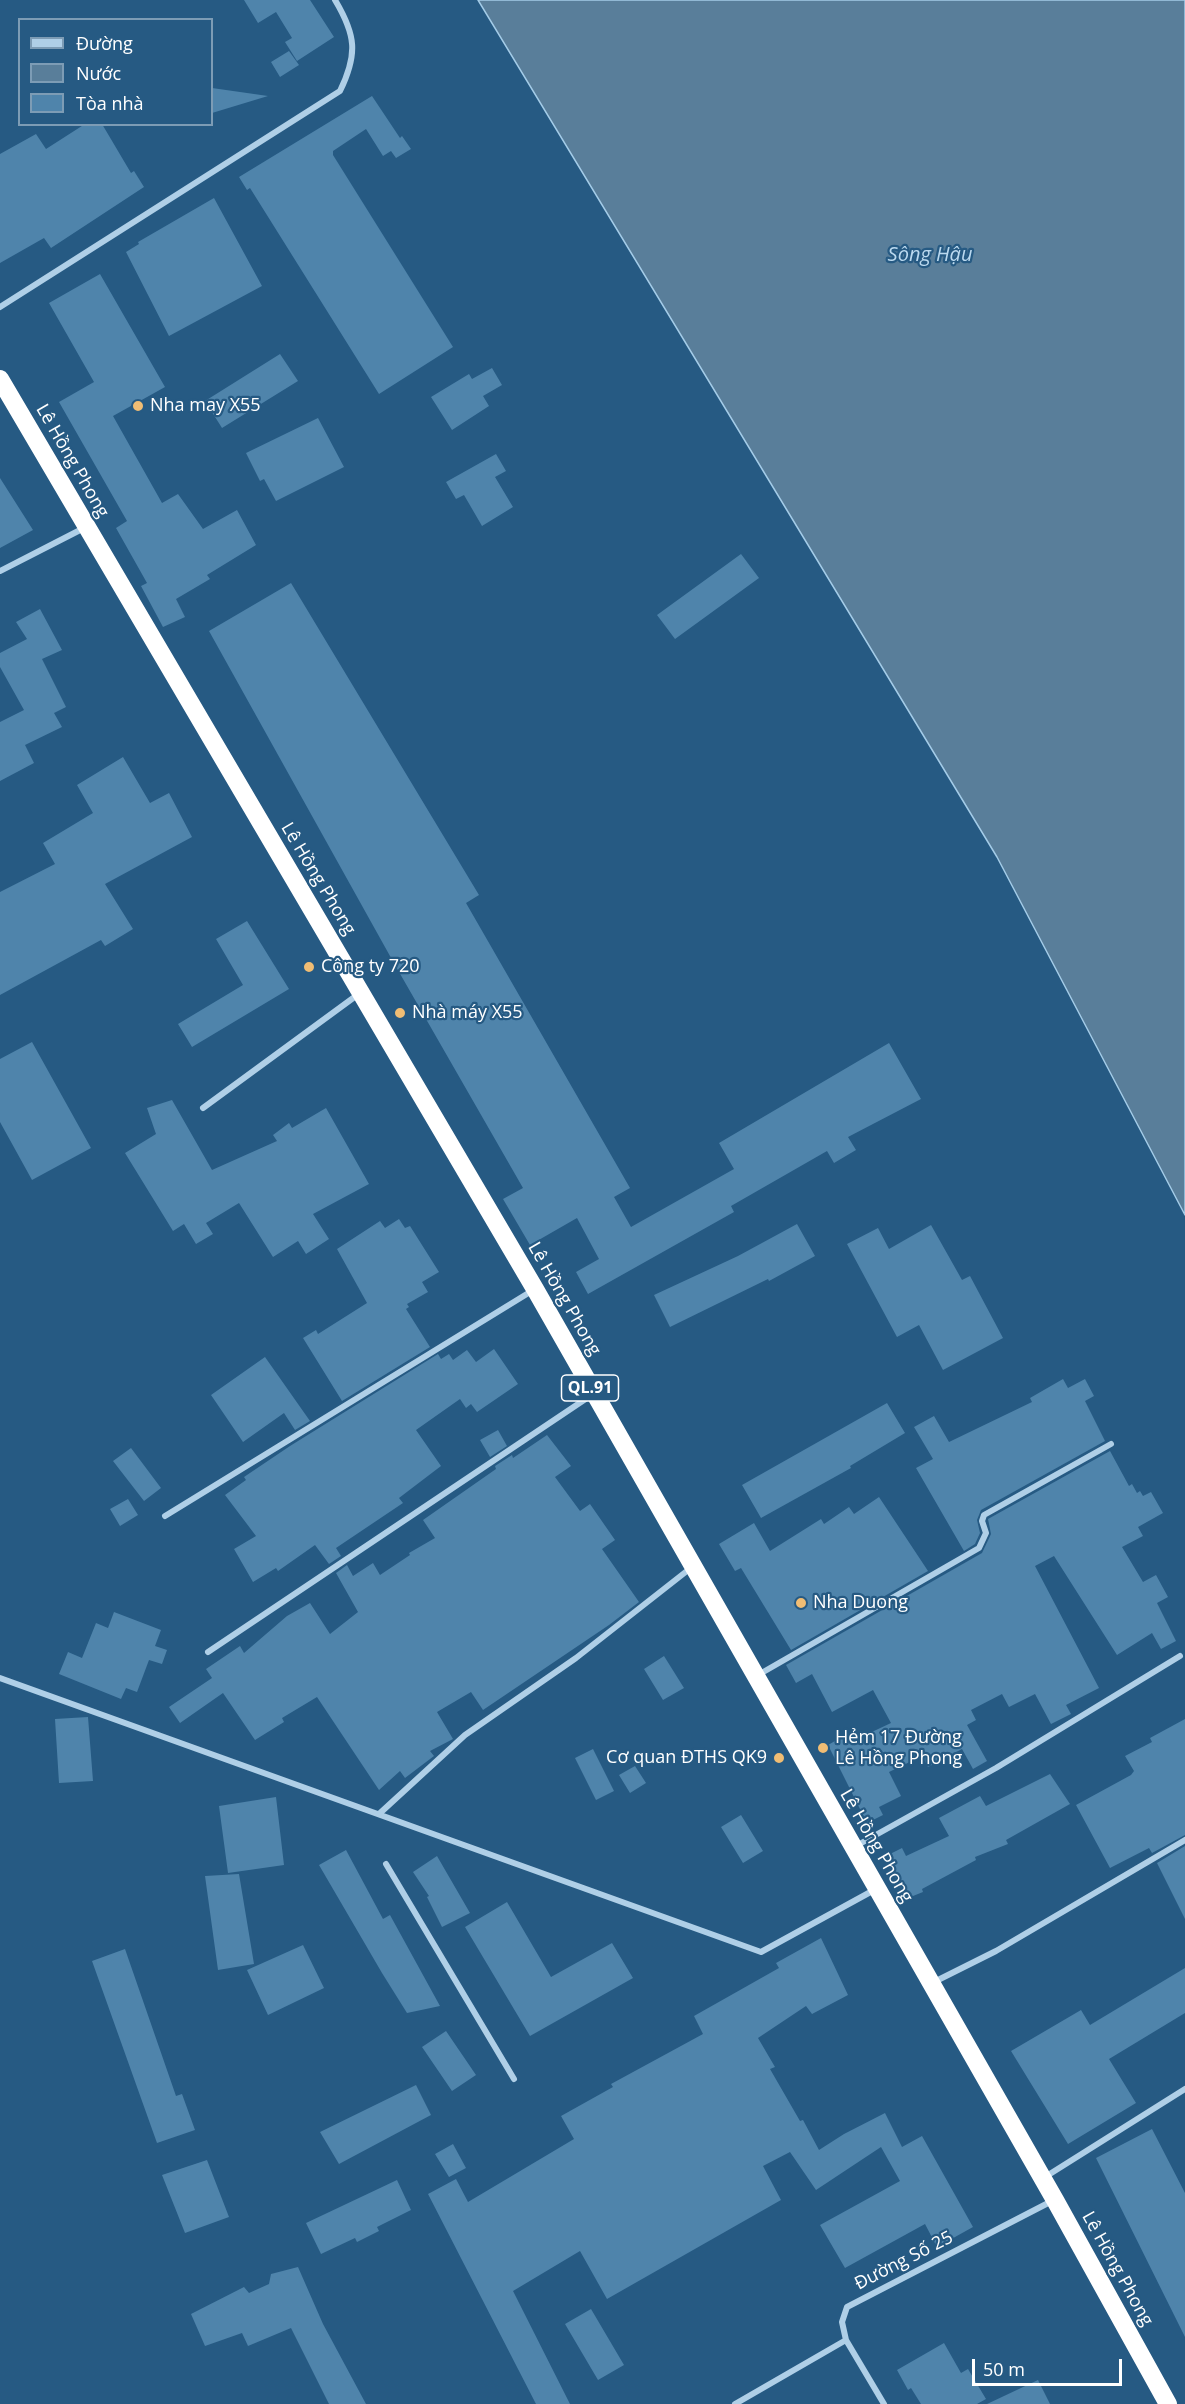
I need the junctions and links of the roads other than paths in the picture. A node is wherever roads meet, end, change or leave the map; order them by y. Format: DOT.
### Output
graph roads {
  1 [pos="335,0"];
  2 [pos="0,307"];
  3 [pos="0,379"];
  4 [pos="86,527"];
  5 [pos="0,571"];
  6 [pos="360,992"];
  7 [pos="203,1108"];
  8 [pos="535,1289"];
  9 [pos="594,1393"];
  10 [pos="1111,1444"];
  11 [pos="165,1516"];
  12 [pos="692,1566"];
  13 [pos="208,1652"];
  14 [pos="1180,1656"];
  15 [pos="755,1677"];
  16 [pos="0,1678"];
  17 [pos="379,1814"];
  18 [pos="1185,1840"];
  19 [pos="853,1848"];
  20 [pos="386,1864"];
  21 [pos="876,1889"];
  22 [pos="930,1983"];
  23 [pos="514,2079"];
  24 [pos="1185,2089"];
  25 [pos="1042,2179"];
  26 [pos="1055,2200"];
  27 [pos="846,2340"];
  28 [pos="735,2404"];
  29 [pos="884,2404"];
  30 [pos="1168,2404"];
  1 -- 2 [label="street"];
  3 -- 4 [label="highway, Lê Hồng Phong / QL.91"];
  4 -- 5 [label="street"];
  4 -- 6 [label="highway, Lê Hồng Phong / QL.91"];
  6 -- 7 [label="street"];
  6 -- 8 [label="highway, Lê Hồng Phong / QL.91"];
  8 -- 9 [label="highway, Lê Hồng Phong / QL.91"];
  8 -- 11 [label="street"];
  9 -- 12 [label="highway, Lê Hồng Phong / QL.91"];
  9 -- 13 [label="street"];
  10 -- 15 [label="street"];
  12 -- 15 [label="highway, Lê Hồng Phong / QL.91"];
  12 -- 17 [label="street"];
  14 -- 19 [label="street"];
  15 -- 19 [label="highway, Lê Hồng Phong / QL.91"];
  16 -- 17 [label="street"];
  17 -- 21 [label="street"];
  18 -- 22 [label="street"];
  19 -- 21 [label="highway, Lê Hồng Phong / QL.91"];
  20 -- 23 [label="street"];
  21 -- 22 [label="highway, Lê Hồng Phong / QL.91"];
  22 -- 25 [label="highway, Lê Hồng Phong / QL.91"];
  24 -- 25 [label="street"];
  25 -- 26 [label="highway, Lê Hồng Phong / QL.91"];
  26 -- 27 [label="street, Đường Số 25"];
  26 -- 30 [label="highway, Lê Hồng Phong / QL.91"];
  27 -- 28 [label="street"];
  27 -- 29 [label="street"];
}
